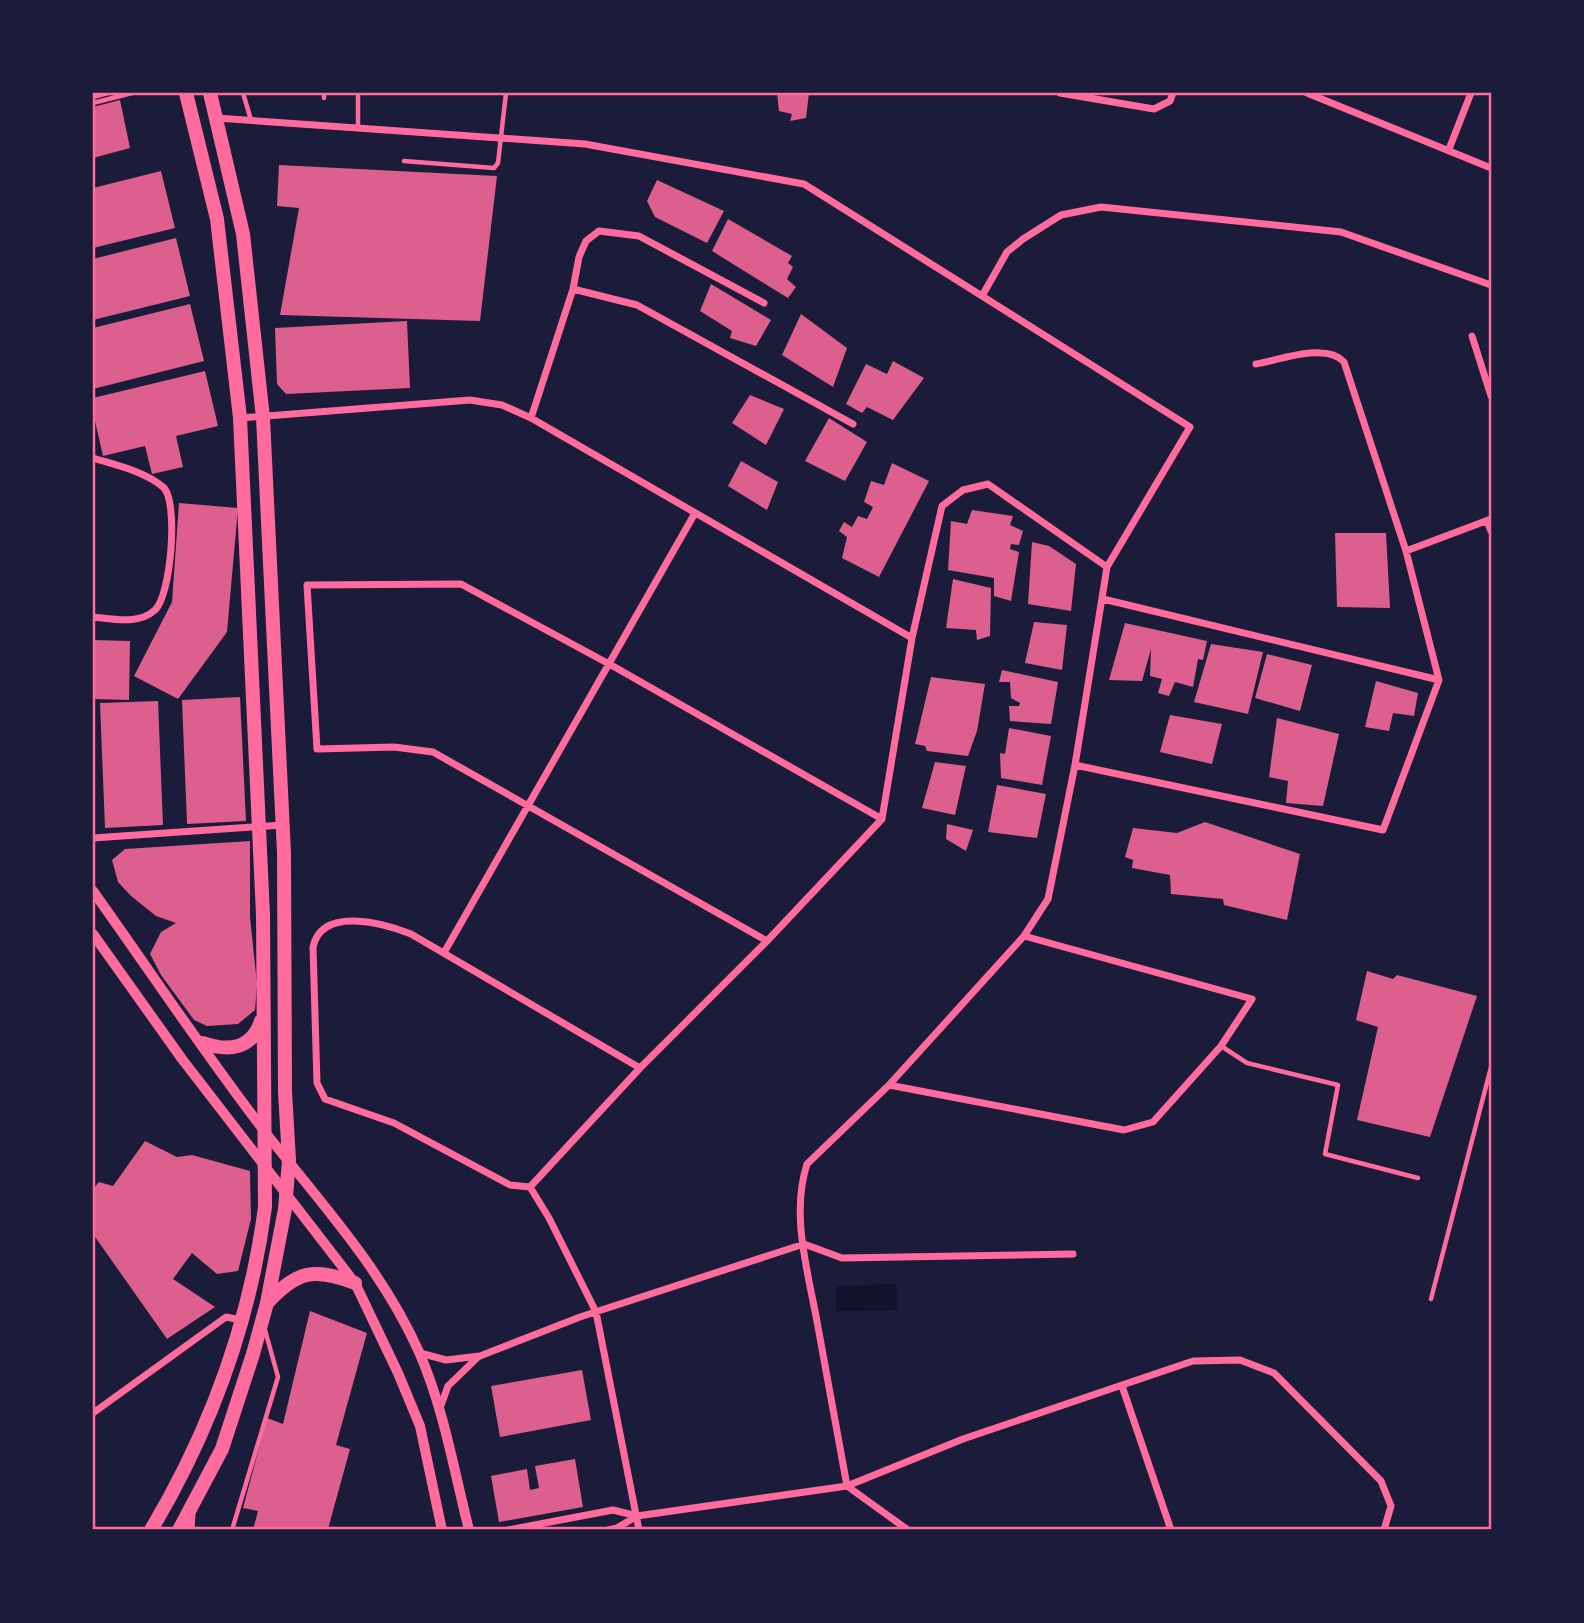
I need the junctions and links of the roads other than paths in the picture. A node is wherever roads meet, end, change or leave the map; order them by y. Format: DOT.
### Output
graph roads {
  1 [pos="108,93"];
  2 [pos="132,93"];
  3 [pos="186,93"];
  4 [pos="210,93"];
  5 [pos="243,93"];
  6 [pos="358,93"];
  7 [pos="506,93"];
  8 [pos="1060,93"];
  9 [pos="1173,93"];
  10 [pos="1307,93"];
  11 [pos="1471,93"];
  12 [pos="1323,95"];
  13 [pos="93,97"];
  14 [pos="93,103"];
  15 [pos="216,118"];
  16 [pos="251,120"];
  17 [pos="358,127"];
  18 [pos="502,138"];
  19 [pos="1449,149"];
  20 [pos="404,161"];
  21 [pos="1491,167"];
  22 [pos="1491,285"];
  23 [pos="573,289"];
  24 [pos="982,296"];
  25 [pos="764,303"];
  26 [pos="229,310"];
  27 [pos="218,326"];
  28 [pos="1472,336"];
  29 [pos="1256,365"];
  30 [pos="1491,396"];
  31 [pos="240,418"];
  32 [pos="263,418"];
  33 [pos="531,418"];
  34 [pos="853,424"];
  35 [pos="93,458"];
  36 [pos="695,513"];
  37 [pos="1489,520"];
  38 [pos="1491,531"];
  39 [pos="1406,551"];
  40 [pos="1107,567"];
  41 [pos="1103,599"];
  42 [pos="93,617"];
  43 [pos="912,638"];
  44 [pos="611,665"];
  45 [pos="1439,680"];
  46 [pos="1075,765"];
  47 [pos="528,805"];
  48 [pos="882,819"];
  49 [pos="282,825"];
  50 [pos="259,826"];
  51 [pos="93,838"];
  52 [pos="93,891"];
  53 [pos="93,934"];
  54 [pos="1024,936"];
  55 [pos="767,942"];
  56 [pos="445,951"];
  57 [pos="262,1017"];
  58 [pos="203,1043"];
  59 [pos="1221,1046"];
  60 [pos="1491,1067"];
  61 [pos="639,1068"];
  62 [pos="889,1084"];
  63 [pos="266,1132"];
  64 [pos="289,1160"];
  65 [pos="265,1165"];
  66 [pos="1418,1178"];
  67 [pos="530,1188"];
  68 [pos="287,1194"];
  69 [pos="804,1244"];
  70 [pos="1073,1254"];
  71 [pos="355,1283"];
  72 [pos="1431,1299"];
  73 [pos="267,1303"];
  74 [pos="596,1312"];
  75 [pos="241,1320"];
  76 [pos="262,1320"];
  77 [pos="420,1353"];
  78 [pos="480,1356"];
  79 [pos="1122,1386"];
  80 [pos="440,1409"];
  81 [pos="93,1413"];
  82 [pos="846,1486"];
  83 [pos="192,1506"];
  84 [pos="637,1516"];
  85 [pos="151,1530"];
  86 [pos="178,1530"];
  87 [pos="191,1530"];
  88 [pos="232,1530"];
  89 [pos="442,1530"];
  90 [pos="469,1530"];
  91 [pos="508,1530"];
  92 [pos="608,1530"];
  93 [pos="639,1530"];
  94 [pos="908,1530"];
  95 [pos="1171,1530"];
  96 [pos="1384,1530"];
  1 -- 13 [label="lane"];
  2 -- 14 [label="lane"];
  3 -- 26 [label="main road"];
  4 -- 15 [label="main road"];
  5 -- 16 [label="lane"];
  6 -- 17 [label="lane"];
  7 -- 18 [label="lane"];
  8 -- 9 [label="street"];
  10 -- 12 [label="street"];
  11 -- 19 [label="street"];
  12 -- 19 [label="street"];
  15 -- 16 [label="street"];
  15 -- 32 [label="main road"];
  16 -- 17 [label="street"];
  17 -- 18 [label="street"];
  18 -- 20 [label="lane"];
  18 -- 24 [label="street"];
  19 -- 21 [label="street"];
  22 -- 24 [label="street"];
  23 -- 25 [label="street"];
  23 -- 33 [label="street"];
  23 -- 34 [label="street"];
  24 -- 40 [label="street"];
  26 -- 27 [label="main road"];
  26 -- 31 [label="main road"];
  28 -- 30 [label="street"];
  29 -- 39 [label="street"];
  31 -- 32 [label="street"];
  31 -- 50 [label="main road"];
  32 -- 33 [label="street"];
  32 -- 49 [label="main road"];
  33 -- 36 [label="street"];
  35 -- 42 [label="street"];
  36 -- 43 [label="street"];
  36 -- 44 [label="street"];
  37 -- 38 [label="street"];
  37 -- 39 [label="street"];
  39 -- 45 [label="street"];
  40 -- 41 [label="street"];
  40 -- 43 [label="street"];
  41 -- 45 [label="street"];
  41 -- 46 [label="street"];
  43 -- 48 [label="street"];
  44 -- 47 [label="street"];
  44 -- 47 [label="street"];
  44 -- 48 [label="street"];
  45 -- 46 [label="street"];
  46 -- 54 [label="street"];
  47 -- 55 [label="street"];
  47 -- 56 [label="street"];
  48 -- 55 [label="street"];
  49 -- 50 [label="street"];
  49 -- 64 [label="main road"];
  50 -- 51 [label="street"];
  50 -- 57 [label="main road"];
  52 -- 58 [label="street"];
  53 -- 65 [label="street"];
  54 -- 59 [label="street"];
  54 -- 62 [label="street"];
  55 -- 61 [label="street"];
  56 -- 61 [label="street"];
  56 -- 67 [label="street"];
  57 -- 58 [label="main road"];
  57 -- 63 [label="main road"];
  58 -- 63 [label="street"];
  59 -- 62 [label="street"];
  59 -- 66 [label="lane"];
  60 -- 72 [label="lane"];
  61 -- 67 [label="street"];
  62 -- 69 [label="street"];
  63 -- 64 [label="street"];
  63 -- 65 [label="main road"];
  64 -- 68 [label="main road"];
  64 -- 77 [label="street"];
  65 -- 68 [label="street"];
  65 -- 75 [label="main road"];
  67 -- 74 [label="street"];
  68 -- 71 [label="street"];
  68 -- 73 [label="main road"];
  69 -- 70 [label="street"];
  69 -- 74 [label="street"];
  69 -- 82 [label="street"];
  71 -- 73 [label="main road"];
  71 -- 89 [label="street"];
  73 -- 76 [label="main road"];
  74 -- 78 [label="street"];
  74 -- 84 [label="street"];
  75 -- 81 [label="street"];
  75 -- 85 [label="main road"];
  76 -- 83 [label="main road"];
  76 -- 88 [label="lane"];
  77 -- 78 [label="street"];
  77 -- 80 [label="street"];
  78 -- 80 [label="street"];
  79 -- 82 [label="street"];
  79 -- 95 [label="street"];
  79 -- 96 [label="street"];
  80 -- 90 [label="street"];
  82 -- 84 [label="street"];
  82 -- 94 [label="street"];
  83 -- 86 [label="main road"];
  83 -- 87 [label="street"];
  84 -- 91 [label="street"];
  84 -- 92 [label="street"];
  84 -- 93 [label="street"];
}
